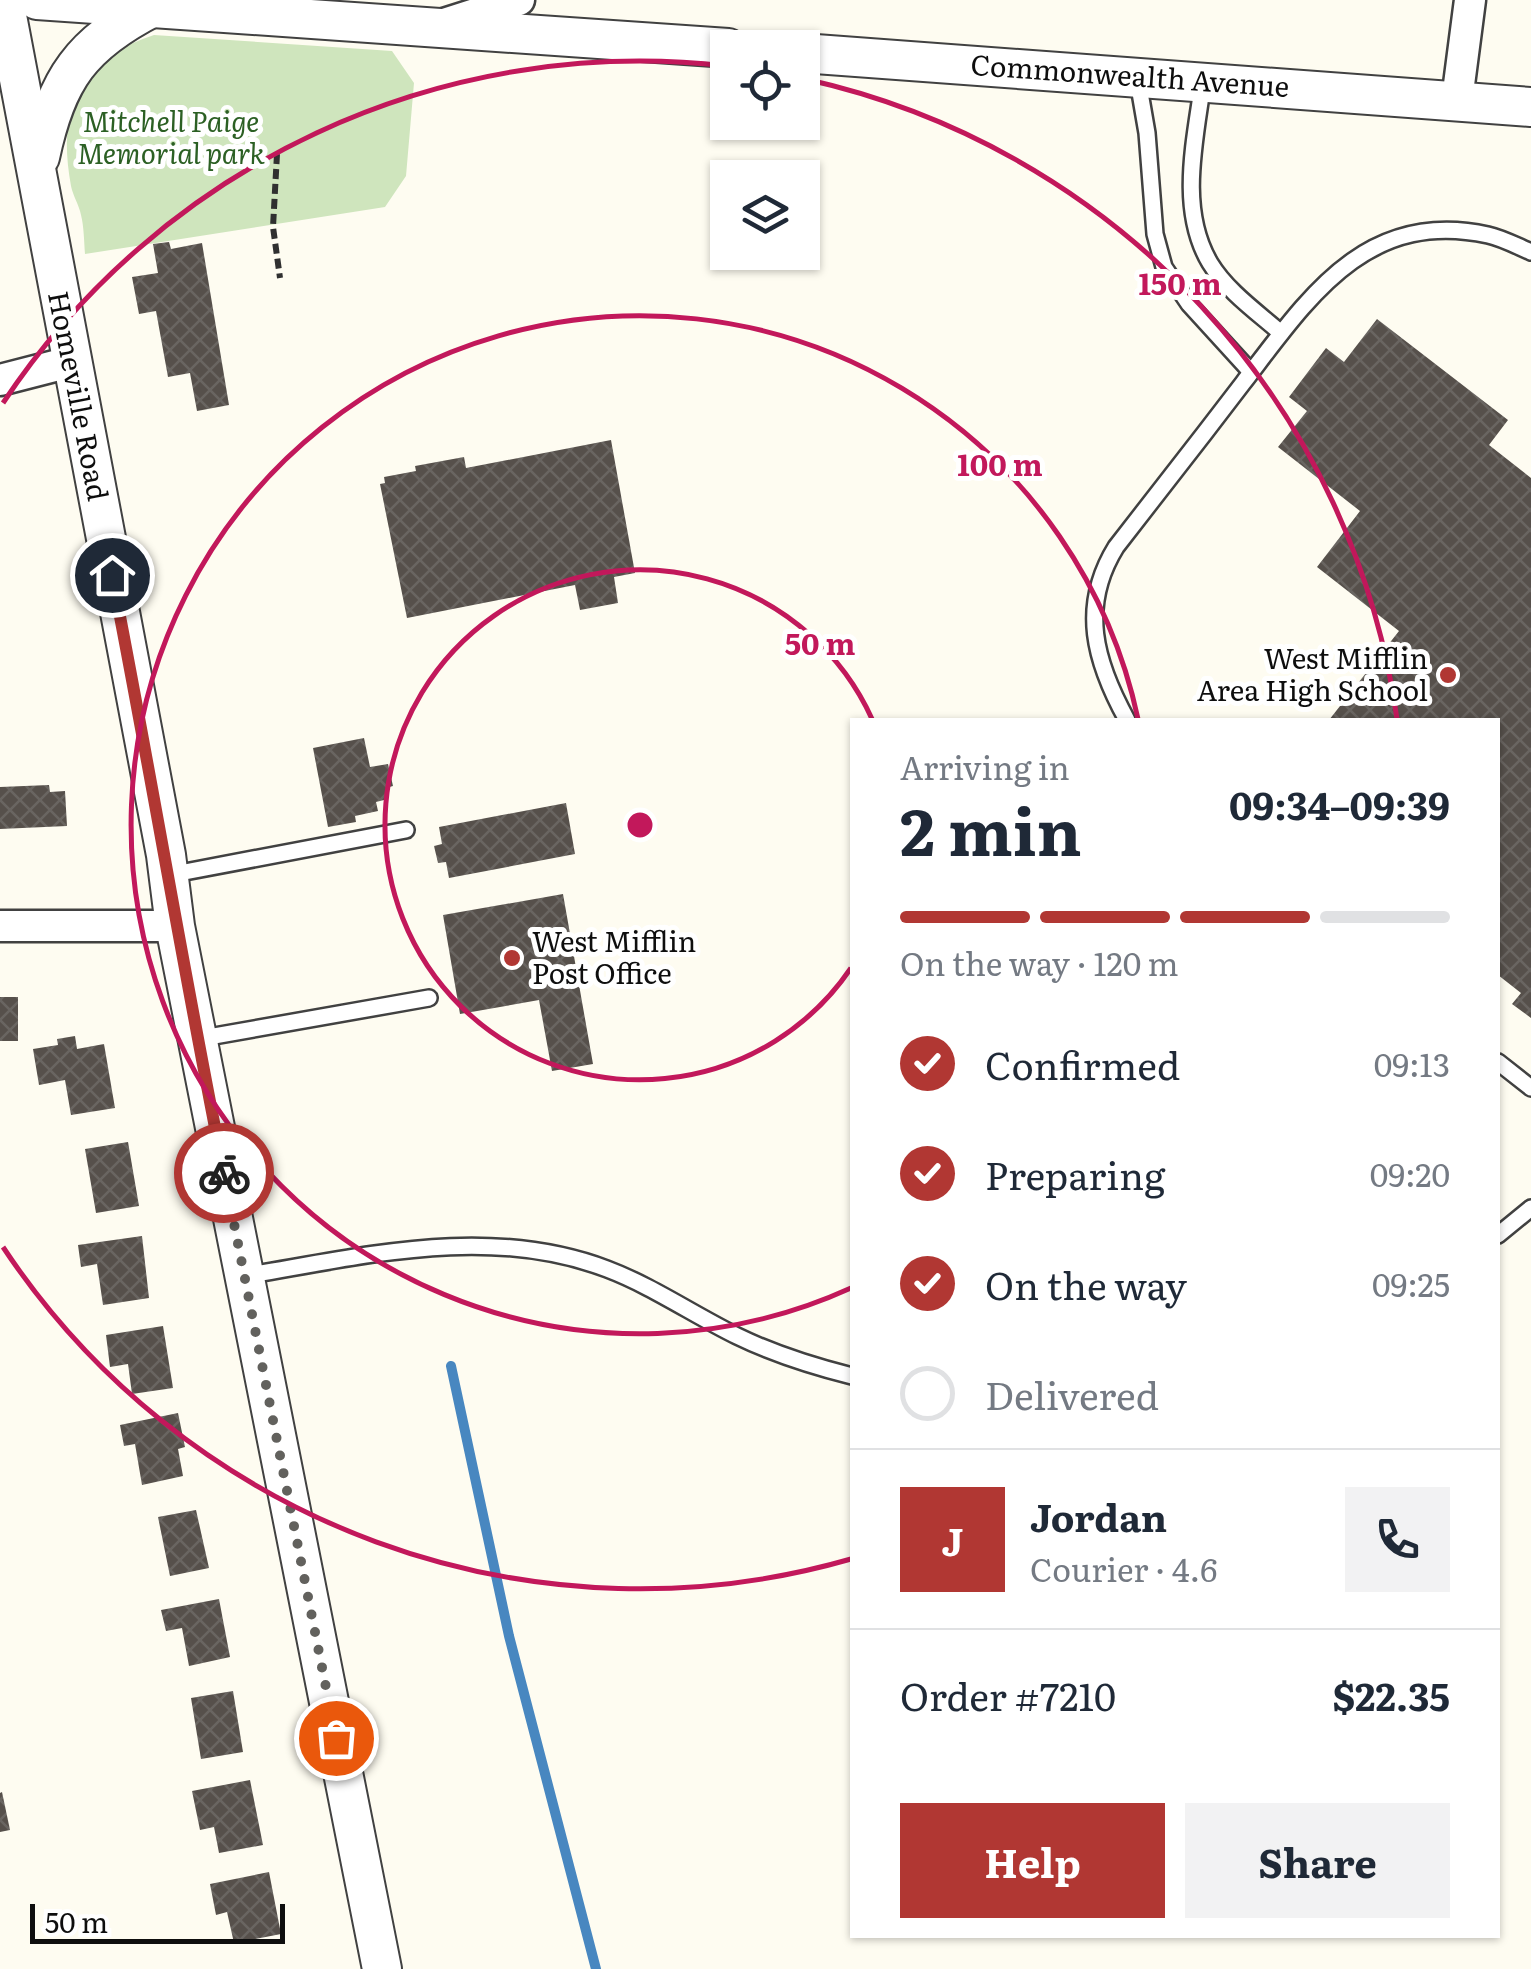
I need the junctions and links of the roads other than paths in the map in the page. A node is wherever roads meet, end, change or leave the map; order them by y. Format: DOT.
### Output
graph roads {
  1 [pos="4,0"];
  2 [pos="37,0"];
  3 [pos="518,0"];
  4 [pos="1470,0"];
  5 [pos="144,3"];
  6 [pos="436,26"];
  7 [pos="710,47"];
  8 [pos="820,54"];
  9 [pos="1138,77"];
  10 [pos="1203,82"];
  11 [pos="1457,100"];
  12 [pos="0,103"];
  13 [pos="1531,107"];
  14 [pos="36,172"];
  15 [pos="1531,252"];
  16 [pos="1281,334"];
  17 [pos="70,362"];
  18 [pos="1251,372"];
  19 [pos="0,380"];
  20 [pos="1126,718"];
  21 [pos="406,830"];
  22 [pos="169,875"];
  23 [pos="0,926"];
  24 [pos="174,926"];
  25 [pos="429,998"];
  26 [pos="197,1039"];
  27 [pos="1500,1064"];
  28 [pos="1531,1088"];
  29 [pos="1531,1208"];
  30 [pos="1500,1233"];
  31 [pos="244,1276"];
  32 [pos="850,1375"];
  33 [pos="382,1969"];
  1 -- 14 [label="street, Homeville Road"];
  2 -- 5 [label="street"];
  3 -- 6 [label="street"];
  4 -- 11 [label="street"];
  5 -- 6 [label="street"];
  5 -- 14 [label="street"];
  6 -- 7 [label="street"];
  8 -- 9 [label="street, Commonwealth Avenue"];
  9 -- 10 [label="street, Commonwealth Avenue"];
  9 -- 18 [label="lane"];
  10 -- 11 [label="street, Commonwealth Avenue"];
  10 -- 16 [label="lane"];
  11 -- 13 [label="street, Commonwealth Avenue"];
  12 -- 14 [label="street"];
  14 -- 17 [label="street, Homeville Road"];
  15 -- 16 [label="lane"];
  16 -- 18 [label="lane"];
  17 -- 19 [label="street"];
  17 -- 22 [label="street, Homeville Road"];
  18 -- 20 [label="lane"];
  21 -- 22 [label="lane"];
  22 -- 24 [label="street, Homeville Road"];
  23 -- 24 [label="street"];
  24 -- 26 [label="street, Homeville Road"];
  25 -- 26 [label="lane"];
  26 -- 31 [label="street, Homeville Road"];
  27 -- 28 [label="lane"];
  29 -- 30 [label="lane"];
  31 -- 32 [label="lane"];
  31 -- 33 [label="street, Homeville Road"];
}
